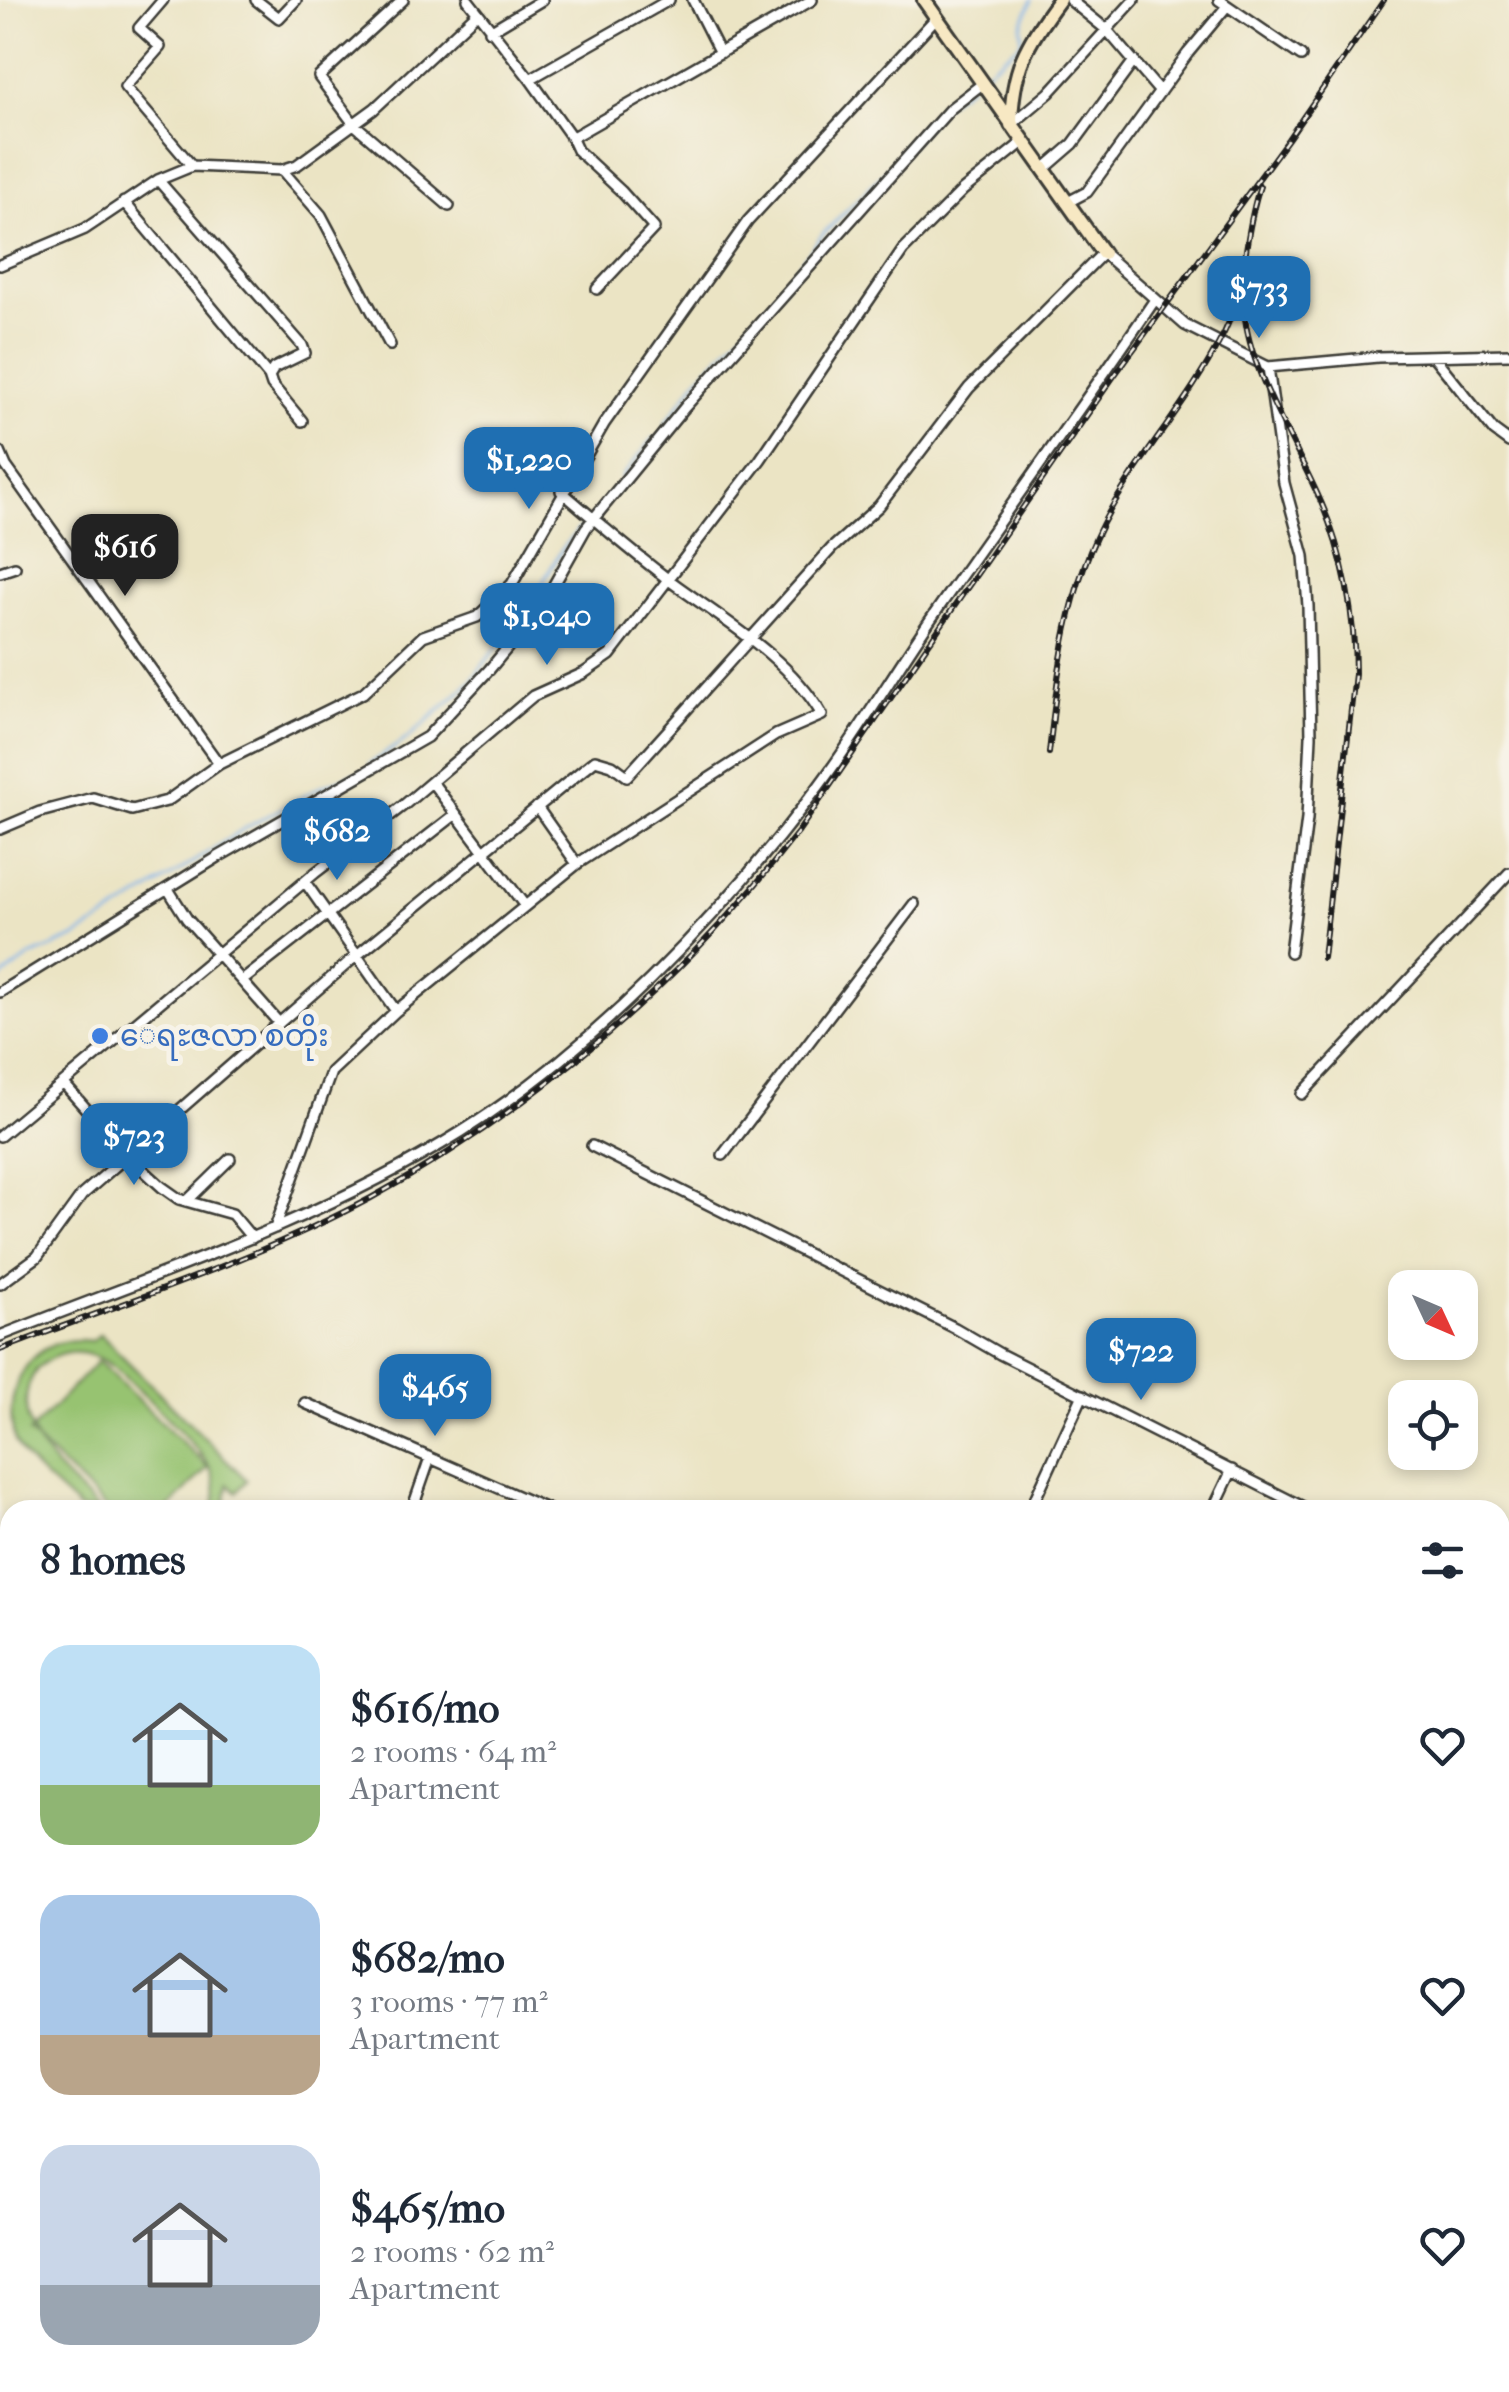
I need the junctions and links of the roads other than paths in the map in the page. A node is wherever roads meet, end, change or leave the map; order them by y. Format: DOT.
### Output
graph roads {
  1 [pos="162,0"];
  2 [pos="256,0"];
  3 [pos="296,0"];
  4 [pos="403,0"];
  5 [pos="468,0"];
  6 [pos="542,0"];
  7 [pos="669,0"];
  8 [pos="693,0"];
  9 [pos="812,0"];
  10 [pos="924,0"];
  11 [pos="1059,0"];
  12 [pos="1070,0"];
  13 [pos="1134,0"];
  14 [pos="1223,3"];
  15 [pos="477,13"];
  16 [pos="937,17"];
  17 [pos="1106,30"];
  18 [pos="490,32"];
  19 [pos="720,52"];
  20 [pos="1301,56"];
  21 [pos="1134,61"];
  22 [pos="530,79"];
  23 [pos="982,84"];
  24 [pos="1160,92"];
  25 [pos="354,124"];
  26 [pos="1011,124"];
  27 [pos="571,138"];
  28 [pos="1023,142"];
  29 [pos="192,166"];
  30 [pos="282,170"];
  31 [pos="1042,170"];
  32 [pos="158,180"];
  33 [pos="124,202"];
  34 [pos="1066,204"];
  35 [pos="449,206"];
  36 [pos="1102,253"];
  37 [pos="0,265"];
  38 [pos="597,289"];
  39 [pos="1154,301"];
  40 [pos="390,345"];
  41 [pos="1509,354"];
  42 [pos="1434,357"];
  43 [pos="1268,368"];
  44 [pos="269,376"];
  45 [pos="302,421"];
  46 [pos="1509,442"];
  47 [pos="0,452"];
  48 [pos="562,492"];
  49 [pos="595,520"];
  50 [pos="15,566"];
  51 [pos="0,572"];
  52 [pos="670,581"];
  53 [pos="750,638"];
  54 [pos="220,764"];
  55 [pos="432,782"];
  56 [pos="537,808"];
  57 [pos="456,814"];
  58 [pos="0,829"];
  59 [pos="483,852"];
  60 [pos="577,864"];
  61 [pos="1509,873"];
  62 [pos="305,882"];
  63 [pos="168,890"];
  64 [pos="914,904"];
  65 [pos="525,906"];
  66 [pos="327,916"];
  67 [pos="1290,952"];
  68 [pos="218,953"];
  69 [pos="356,956"];
  70 [pos="242,981"];
  71 [pos="0,992"];
  72 [pos="396,1011"];
  73 [pos="279,1023"];
  74 [pos="64,1084"];
  75 [pos="1302,1094"];
  76 [pos="0,1136"];
  77 [pos="592,1146"];
  78 [pos="723,1154"];
  79 [pos="129,1157"];
  80 [pos="230,1159"];
  81 [pos="187,1200"];
  82 [pos="275,1228"];
  83 [pos="252,1238"];
  84 [pos="0,1284"];
  85 [pos="0,1336"];
  86 [pos="1083,1396"];
  87 [pos="306,1403"];
  88 [pos="430,1458"];
  89 [pos="1232,1470"];
  90 [pos="415,1500"];
  91 [pos="525,1500"];
  92 [pos="1035,1500"];
  93 [pos="1218,1500"];
  94 [pos="1290,1500"];
  1 -- 29 [label="street"];
  2 -- 3 [label="street"];
  4 -- 25 [label="street"];
  5 -- 15 [label="street"];
  6 -- 18 [label="street"];
  7 -- 22 [label="street"];
  8 -- 19 [label="street"];
  9 -- 19 [label="street"];
  10 -- 16 [label="street"];
  11 -- 26 [label="street"];
  12 -- 17 [label="street"];
  13 -- 17 [label="street"];
  14 -- 20 [label="street"];
  14 -- 24 [label="street"];
  15 -- 18 [label="street"];
  15 -- 25 [label="street"];
  16 -- 23 [label="street"];
  16 -- 48 [label="street"];
  17 -- 21 [label="street"];
  17 -- 26 [label="street"];
  18 -- 22 [label="street"];
  19 -- 27 [label="street"];
  21 -- 24 [label="street"];
  21 -- 31 [label="street"];
  22 -- 27 [label="street"];
  23 -- 26 [label="street"];
  23 -- 49 [label="street"];
  24 -- 34 [label="street"];
  25 -- 30 [label="street"];
  25 -- 35 [label="street"];
  26 -- 28 [label="street"];
  27 -- 38 [label="street"];
  28 -- 31 [label="street"];
  28 -- 52 [label="street"];
  29 -- 30 [label="street"];
  29 -- 32 [label="street"];
  30 -- 40 [label="street"];
  31 -- 34 [label="street"];
  32 -- 33 [label="street"];
  32 -- 44 [label="street"];
  33 -- 37 [label="street"];
  33 -- 44 [label="street"];
  34 -- 36 [label="street"];
  36 -- 39 [label="street"];
  36 -- 53 [label="street"];
  39 -- 43 [label="street"];
  39 -- 82 [label="street"];
  41 -- 42 [label="street"];
  42 -- 43 [label="street"];
  42 -- 46 [label="street"];
  43 -- 67 [label="street"];
  44 -- 45 [label="street"];
  47 -- 54 [label="street"];
  48 -- 49 [label="street"];
  48 -- 54 [label="street"];
  49 -- 52 [label="street"];
  49 -- 63 [label="street"];
  50 -- 51 [label="street"];
  52 -- 53 [label="street"];
  52 -- 55 [label="street"];
  53 -- 56 [label="street"];
  53 -- 60 [label="street"];
  54 -- 58 [label="street"];
  55 -- 57 [label="street"];
  55 -- 62 [label="street"];
  56 -- 59 [label="street"];
  56 -- 60 [label="street"];
  57 -- 59 [label="street"];
  57 -- 66 [label="street"];
  59 -- 65 [label="street"];
  59 -- 69 [label="street"];
  60 -- 65 [label="street"];
  61 -- 75 [label="street"];
  62 -- 66 [label="street"];
  62 -- 68 [label="street"];
  63 -- 68 [label="street"];
  63 -- 71 [label="street"];
  64 -- 78 [label="street"];
  65 -- 72 [label="street"];
  66 -- 69 [label="street"];
  66 -- 70 [label="street"];
  68 -- 70 [label="street"];
  68 -- 74 [label="street"];
  69 -- 72 [label="street"];
  69 -- 73 [label="street"];
  70 -- 73 [label="street"];
  72 -- 82 [label="street"];
  73 -- 79 [label="street"];
  74 -- 76 [label="street"];
  74 -- 79 [label="street"];
  77 -- 86 [label="street"];
  79 -- 81 [label="street"];
  79 -- 84 [label="street"];
  80 -- 81 [label="street"];
  81 -- 83 [label="street"];
  82 -- 83 [label="street"];
  83 -- 85 [label="street"];
  86 -- 89 [label="street"];
  86 -- 92 [label="street"];
  87 -- 88 [label="street"];
  88 -- 90 [label="street"];
  88 -- 91 [label="street"];
  89 -- 93 [label="street"];
  89 -- 94 [label="street"];
}
